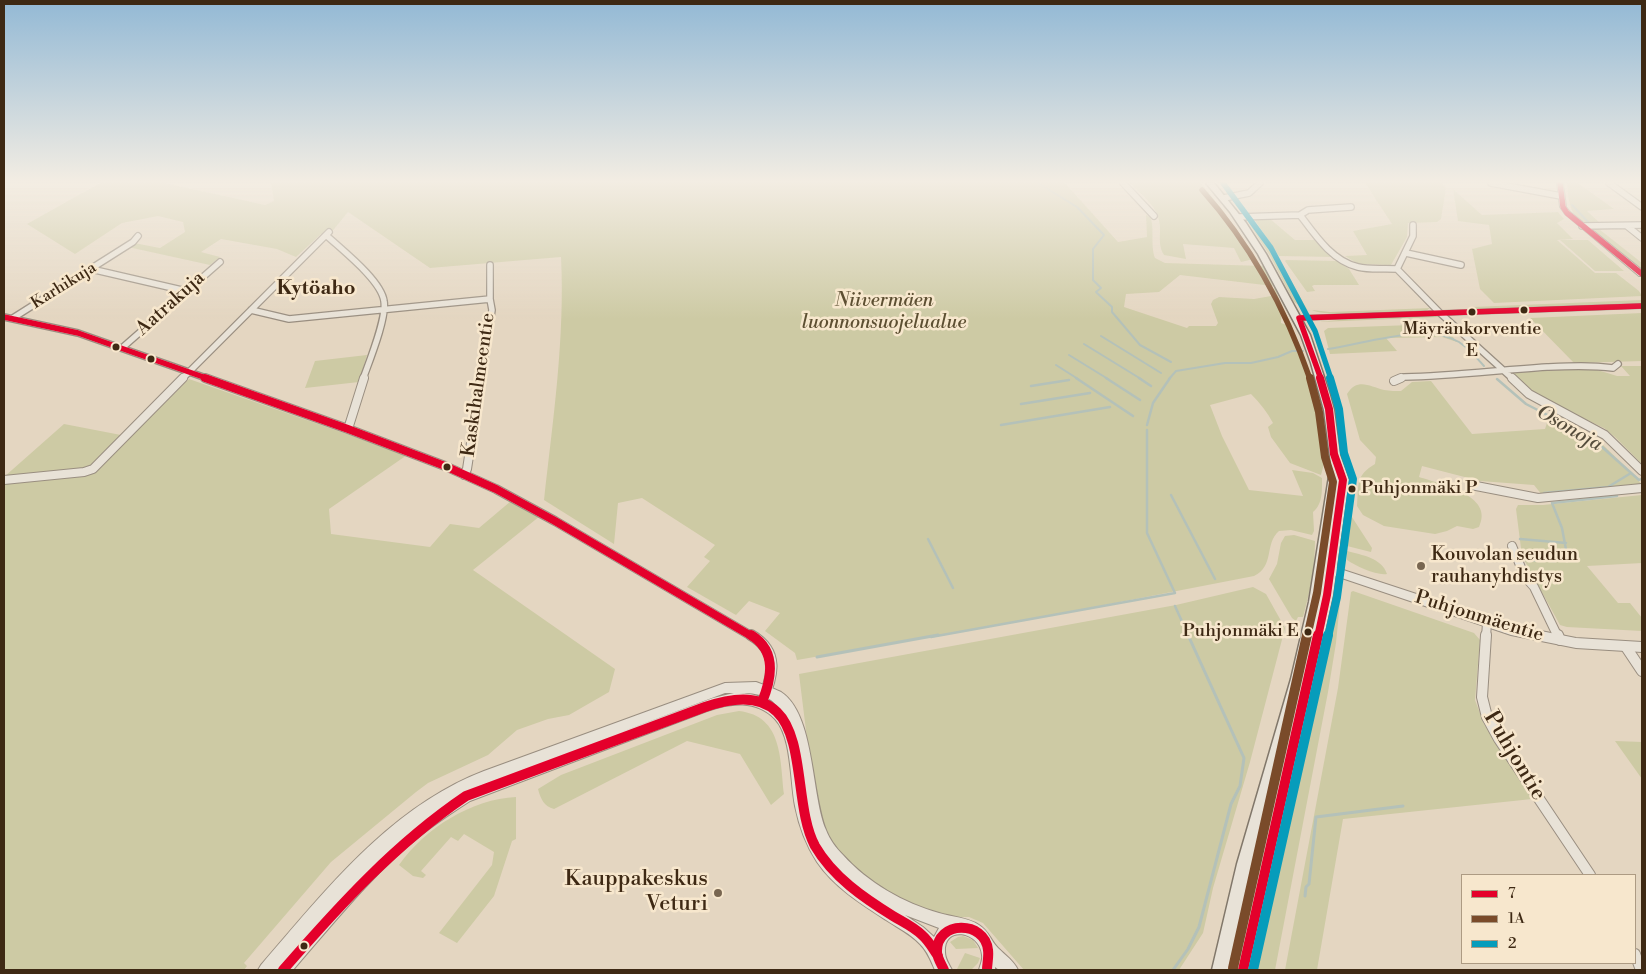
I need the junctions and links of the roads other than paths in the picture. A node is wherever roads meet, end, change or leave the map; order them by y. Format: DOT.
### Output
graph roads {
  1 [pos="1247,228"];
  2 [pos="1310,228"];
  3 [pos="1413,228"];
  4 [pos="1585,228"];
  5 [pos="1630,228"];
  6 [pos="138,236"];
  7 [pos="1642,238"];
  8 [pos="1406,253"];
  9 [pos="220,262"];
  10 [pos="490,265"];
  11 [pos="1461,265"];
  12 [pos="91,269"];
  13 [pos="1397,269"];
  14 [pos="1642,274"];
  15 [pos="186,291"];
  16 [pos="490,299"];
  17 [pos="1642,306"];
  18 [pos="384,308"];
  19 [pos="251,310"];
  20 [pos="1440,313"];
  21 [pos="4,317"];
  22 [pos="13,318"];
  23 [pos="1299,318"];
  24 [pos="122,348"];
  25 [pos="1618,364"];
  26 [pos="1503,370"];
  27 [pos="189,373"];
  28 [pos="1394,381"];
  29 [pos="348,428"];
  30 [pos="1642,470"];
  31 [pos="464,475"];
  32 [pos="4,480"];
  33 [pos="1471,485"];
  34 [pos="1642,488"];
  35 [pos="1512,546"];
  36 [pos="1326,568"];
  37 [pos="1487,623"];
  38 [pos="1560,640"];
  39 [pos="1626,647"];
  40 [pos="1642,647"];
  41 [pos="1642,671"];
  42 [pos="764,697"];
  43 [pos="1589,874"];
  44 [pos="961,926"];
  45 [pos="989,950"];
  46 [pos="940,965"];
  47 [pos="266,970"];
  48 [pos="283,970"];
  49 [pos="987,970"];
  50 [pos="1010,970"];
  51 [pos="1221,970"];
  52 [pos="1243,970"];
  1 -- 23 [label="main road"];
  2 -- 13 [label="street"];
  3 -- 8 [label="street"];
  4 -- 14 [label="street"];
  5 -- 7 [label="street"];
  6 -- 12 [label="street, Karhikuja"];
  8 -- 11 [label="street"];
  8 -- 13 [label="street"];
  9 -- 15 [label="street, Aatrakuja"];
  10 -- 16 [label="street, Kaskihalmeentie"];
  12 -- 15 [label="street"];
  12 -- 22 [label="street, Karhikuja"];
  13 -- 20 [label="street"];
  15 -- 24 [label="street, Aatrakuja"];
  16 -- 18 [label="street"];
  16 -- 31 [label="street, Kaskihalmeentie"];
  17 -- 20 [label="street"];
  18 -- 19 [label="street"];
  18 -- 19 [label="street"];
  18 -- 29 [label="street"];
  19 -- 27 [label="street"];
  20 -- 23 [label="street"];
  20 -- 26 [label="street"];
  21 -- 22 [label="street"];
  22 -- 24 [label="street"];
  23 -- 36 [label="main road"];
  24 -- 27 [label="street"];
  25 -- 26 [label="street"];
  26 -- 28 [label="street"];
  26 -- 30 [label="street"];
  27 -- 29 [label="street"];
  27 -- 32 [label="street"];
  29 -- 31 [label="street"];
  31 -- 42 [label="street"];
  33 -- 34 [label="street"];
  35 -- 38 [label="street"];
  36 -- 37 [label="street, Puhjonmäentie"];
  36 -- 51 [label="main road"];
  36 -- 52 [label="main road"];
  37 -- 38 [label="street, Puhjonmäentie"];
  37 -- 43 [label="street, Puhjontie"];
  38 -- 39 [label="street, Puhjonmäentie"];
  39 -- 40 [label="street, Puhjonmäentie"];
  39 -- 41 [label="street"];
  42 -- 44 [label="street"];
  42 -- 46 [label="street"];
  42 -- 47 [label="street"];
  42 -- 48 [label="street"];
  44 -- 45 [label="street"];
  44 -- 46 [label="street"];
  45 -- 49 [label="street"];
  45 -- 50 [label="street"];
}
